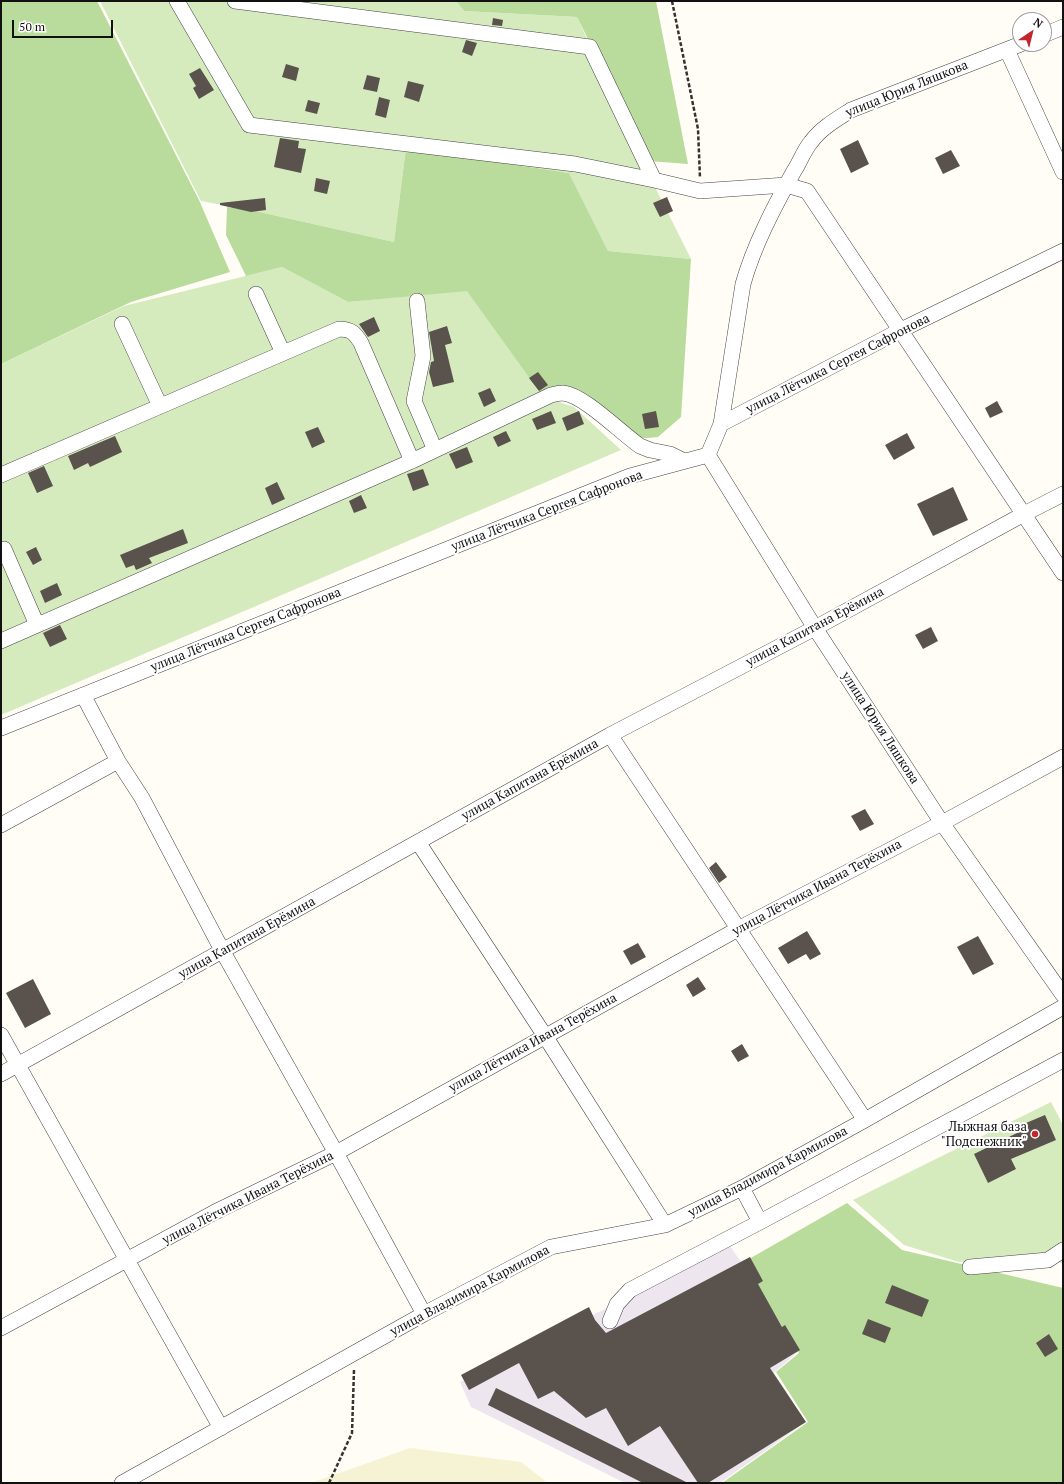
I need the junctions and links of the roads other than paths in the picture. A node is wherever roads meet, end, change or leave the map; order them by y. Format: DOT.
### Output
graph roads {
  1 [pos="177,1"];
  2 [pos="235,1"];
  3 [pos="1063,27"];
  4 [pos="1052,32"];
  5 [pos="1012,48"];
  6 [pos="1007,50"];
  7 [pos="1063,172"];
  8 [pos="654,180"];
  9 [pos="786,185"];
  10 [pos="1063,251"];
  11 [pos="256,294"];
  12 [pos="417,301"];
  13 [pos="122,324"];
  14 [pos="901,330"];
  15 [pos="283,353"];
  16 [pos="160,406"];
  17 [pos="721,424"];
  18 [pos="435,450"];
  19 [pos="708,455"];
  20 [pos="412,461"];
  21 [pos="684,461"];
  22 [pos="1,475"];
  23 [pos="1063,494"];
  24 [pos="1024,514"];
  25 [pos="2,548"];
  26 [pos="1063,572"];
  27 [pos="37,625"];
  28 [pos="815,628"];
  29 [pos="1,641"];
  30 [pos="83,695"];
  31 [pos="1,728"];
  32 [pos="610,735"];
  33 [pos="1063,757"];
  34 [pos="118,761"];
  35 [pos="942,823"];
  36 [pos="1,825"];
  37 [pos="418,842"];
  38 [pos="738,929"];
  39 [pos="223,952"];
  40 [pos="1063,995"];
  41 [pos="1063,1007"];
  42 [pos="1,1035"];
  43 [pos="545,1036"];
  44 [pos="1063,1060"];
  45 [pos="18,1065"];
  46 [pos="1,1074"];
  47 [pos="865,1120"];
  48 [pos="336,1153"];
  49 [pos="742,1188"];
  50 [pos="760,1222"];
  51 [pos="665,1225"];
  52 [pos="1063,1250"];
  53 [pos="126,1259"];
  54 [pos="970,1267"];
  55 [pos="424,1314"];
  56 [pos="610,1321"];
  57 [pos="1,1328"];
  58 [pos="221,1428"];
  59 [pos="122,1483"];
  1 -- 8 [label="street"];
  2 -- 8 [label="street"];
  3 -- 4 [label="street"];
  5 -- 6 [label="street, улица Юрия Ляшкова"];
  6 -- 7 [label="street"];
  6 -- 9 [label="street, улица Юрия Ляшкова"];
  8 -- 9 [label="street"];
  9 -- 14 [label="street"];
  9 -- 17 [label="street, улица Юрия Ляшкова"];
  10 -- 14 [label="street, улица Лётчика Сергея Сафронова"];
  11 -- 15 [label="street"];
  12 -- 18 [label="street"];
  13 -- 16 [label="street"];
  14 -- 17 [label="street, улица Лётчика Сергея Сафронова"];
  14 -- 24 [label="street"];
  15 -- 16 [label="street"];
  15 -- 20 [label="street"];
  16 -- 22 [label="street"];
  17 -- 19 [label="street"];
  18 -- 20 [label="street"];
  18 -- 21 [label="street"];
  19 -- 21 [label="street, улица Лётчика Сергея Сафронова"];
  19 -- 28 [label="street, улица Юрия Ляшкова"];
  20 -- 27 [label="street"];
  21 -- 30 [label="street, улица Лётчика Сергея Сафронова"];
  23 -- 24 [label="street, улица Капитана Ерёмина"];
  24 -- 26 [label="street"];
  24 -- 28 [label="street, улица Капитана Ерёмина"];
  25 -- 27 [label="street"];
  27 -- 29 [label="street"];
  28 -- 32 [label="street, улица Капитана Ерёмина"];
  28 -- 35 [label="street, улица Юрия Ляшкова"];
  30 -- 31 [label="street, улица Лётчика Сергея Сафронова"];
  30 -- 34 [label="street"];
  32 -- 37 [label="street, улица Капитана Ерёмина"];
  32 -- 38 [label="street"];
  33 -- 35 [label="street, улица Лётчика Ивана Терёхина"];
  34 -- 36 [label="street"];
  34 -- 39 [label="street"];
  35 -- 38 [label="street, улица Лётчика Ивана Терёхина"];
  35 -- 40 [label="street, улица Юрия Ляшкова"];
  37 -- 39 [label="street, улица Капитана Ерёмина"];
  37 -- 43 [label="street"];
  38 -- 43 [label="street, улица Лётчика Ивана Терёхина"];
  38 -- 47 [label="street"];
  39 -- 45 [label="street, улица Капитана Ерёмина"];
  39 -- 48 [label="street"];
  41 -- 47 [label="street, улица Владимира Кармилова"];
  42 -- 45 [label="street"];
  43 -- 48 [label="street, улица Лётчика Ивана Терёхина"];
  43 -- 51 [label="street"];
  44 -- 50 [label="street"];
  45 -- 46 [label="street, улица Капитана Ерёмина"];
  45 -- 53 [label="street"];
  47 -- 49 [label="street, улица Владимира Кармилова"];
  48 -- 53 [label="street, улица Лётчика Ивана Терёхина"];
  48 -- 55 [label="street"];
  49 -- 50 [label="street"];
  49 -- 51 [label="street, улица Владимира Кармилова"];
  50 -- 56 [label="street"];
  51 -- 55 [label="street, улица Владимира Кармилова"];
  52 -- 54 [label="street"];
  53 -- 57 [label="street, улица Лётчика Ивана Терёхина"];
  53 -- 58 [label="street"];
  55 -- 58 [label="street, улица Владимира Кармилова"];
  58 -- 59 [label="street, улица Владимира Кармилова"];
}
